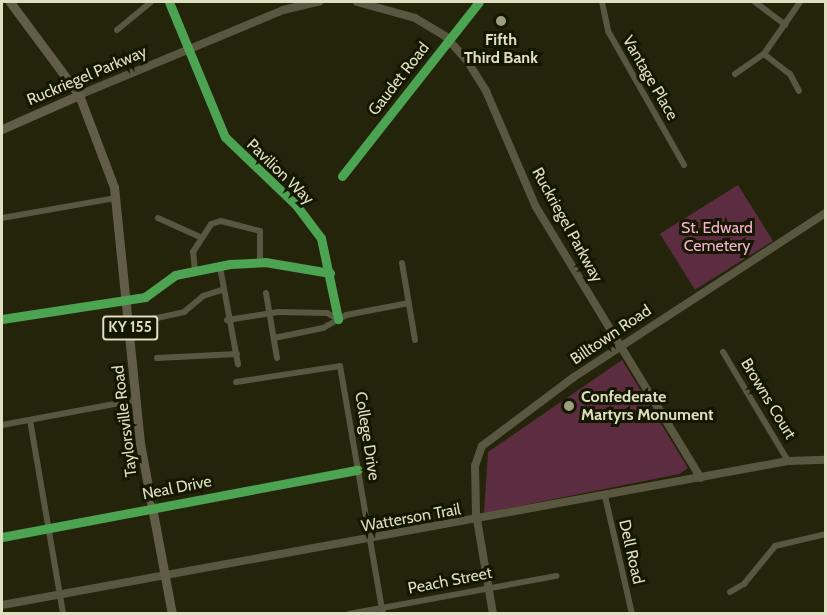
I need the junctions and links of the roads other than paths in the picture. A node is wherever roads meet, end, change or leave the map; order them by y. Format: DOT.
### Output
graph roads {
  1 [pos="10,2"];
  2 [pos="151,2"];
  3 [pos="169,2"];
  4 [pos="319,2"];
  5 [pos="362,2"];
  6 [pos="479,2"];
  7 [pos="602,2"];
  8 [pos="755,2"];
  9 [pos="800,2"];
  10 [pos="785,25"];
  11 [pos="117,30"];
  12 [pos="449,40"];
  13 [pos="186,51"];
  14 [pos="764,54"];
  15 [pos="735,74"];
  16 [pos="799,91"];
  17 [pos="79,95"];
  18 [pos="2,129"];
  19 [pos="684,165"];
  20 [pos="342,176"];
  21 [pos="116,198"];
  22 [pos="825,213"];
  23 [pos="2,218"];
  24 [pos="158,218"];
  25 [pos="202,238"];
  26 [pos="260,262"];
  27 [pos="402,263"];
  28 [pos="220,267"];
  29 [pos="195,270"];
  30 [pos="330,273"];
  31 [pos="222,290"];
  32 [pos="266,293"];
  33 [pos="128,297"];
  34 [pos="409,303"];
  35 [pos="270,313"];
  36 [pos="2,319"];
  37 [pos="152,319"];
  38 [pos="338,319"];
  39 [pos="226,320"];
  40 [pos="274,338"];
  41 [pos="415,340"];
  42 [pos="622,346"];
  43 [pos="723,352"];
  44 [pos="237,354"];
  45 [pos="157,358"];
  46 [pos="277,358"];
  47 [pos="238,364"];
  48 [pos="236,382"];
  49 [pos="136,400"];
  50 [pos="30,420"];
  51 [pos="2,425"];
  52 [pos="788,460"];
  53 [pos="825,460"];
  54 [pos="358,470"];
  55 [pos="701,477"];
  56 [pos="605,496"];
  57 [pos="152,508"];
  58 [pos="478,521"];
  59 [pos="49,528"];
  60 [pos="825,534"];
  61 [pos="2,537"];
  62 [pos="371,540"];
  63 [pos="557,576"];
  64 [pos="166,577"];
  65 [pos="489,587"];
  66 [pos="730,592"];
  67 [pos="61,595"];
  68 [pos="2,605"];
  69 [pos="382,611"];
  70 [pos="63,614"];
  71 [pos="172,614"];
  72 [pos="349,614"];
  73 [pos="493,614"];
  74 [pos="632,614"];
  1 -- 17 [label="main road, Taylorsville Road / KY 155"];
  2 -- 11 [label="street"];
  3 -- 13 [label="street, Pavilion Way"];
  4 -- 13 [label="main road, Ruckriegel Parkway"];
  5 -- 12 [label="main road, Ruckriegel Parkway"];
  6 -- 12 [label="street, Gaudet Road"];
  7 -- 19 [label="street, Vantage Place"];
  8 -- 10 [label="street"];
  9 -- 10 [label="street"];
  10 -- 14 [label="street"];
  12 -- 20 [label="street, Gaudet Road"];
  12 -- 42 [label="main road, Ruckriegel Parkway"];
  13 -- 17 [label="main road, Ruckriegel Parkway"];
  13 -- 30 [label="street, Pavilion Way"];
  14 -- 15 [label="street"];
  14 -- 16 [label="street"];
  17 -- 18 [label="main road, Ruckriegel Parkway"];
  17 -- 21 [label="main road, Taylorsville Road / KY 155"];
  21 -- 23 [label="street"];
  21 -- 33 [label="main road, Taylorsville Road / KY 155"];
  22 -- 42 [label="main road, Billtown Road"];
  24 -- 25 [label="street"];
  25 -- 26 [label="street"];
  25 -- 29 [label="street"];
  26 -- 28 [label="street"];
  26 -- 30 [label="street"];
  27 -- 34 [label="street"];
  28 -- 29 [label="street"];
  28 -- 31 [label="street"];
  29 -- 33 [label="street"];
  30 -- 38 [label="street, Pavilion Way"];
  31 -- 37 [label="street"];
  31 -- 39 [label="street"];
  32 -- 35 [label="street"];
  33 -- 36 [label="street"];
  33 -- 49 [label="main road, Taylorsville Road / KY 155"];
  34 -- 38 [label="street"];
  34 -- 41 [label="street"];
  35 -- 38 [label="street"];
  35 -- 39 [label="street"];
  35 -- 40 [label="street"];
  38 -- 40 [label="street"];
  39 -- 44 [label="street"];
  40 -- 46 [label="street"];
  42 -- 55 [label="main road, Ruckriegel Parkway"];
  42 -- 58 [label="main road, Billtown Road"];
  43 -- 52 [label="street, Browns Court"];
  44 -- 45 [label="street"];
  44 -- 47 [label="street"];
  48 -- 54 [label="street, College Drive"];
  49 -- 50 [label="street"];
  49 -- 57 [label="main road, Taylorsville Road / KY 155"];
  50 -- 51 [label="street"];
  50 -- 59 [label="street"];
  52 -- 53 [label="main road, Watterson Trail"];
  52 -- 55 [label="main road, Watterson Trail"];
  54 -- 57 [label="street, Neal Drive"];
  54 -- 62 [label="street, College Drive"];
  55 -- 56 [label="main road, Watterson Trail"];
  56 -- 58 [label="main road, Watterson Trail"];
  56 -- 74 [label="street, Dell Road"];
  57 -- 59 [label="street, Neal Drive"];
  57 -- 64 [label="main road, Taylorsville Road / KY 155"];
  58 -- 62 [label="main road, Watterson Trail"];
  58 -- 65 [label="main road, Billtown Road"];
  59 -- 61 [label="street, Neal Drive"];
  59 -- 67 [label="street"];
  60 -- 66 [label="street"];
  62 -- 64 [label="main road, Watterson Trail"];
  62 -- 69 [label="street, College Drive"];
  63 -- 65 [label="street, Peach Street"];
  64 -- 67 [label="main road, Watterson Trail"];
  64 -- 71 [label="main road, Taylorsville Road / KY 155"];
  65 -- 69 [label="street, Peach Street"];
  65 -- 73 [label="main road, Billtown Road"];
  67 -- 68 [label="main road, Watterson Trail"];
  67 -- 70 [label="street"];
  69 -- 72 [label="street, Peach Street"];
}
